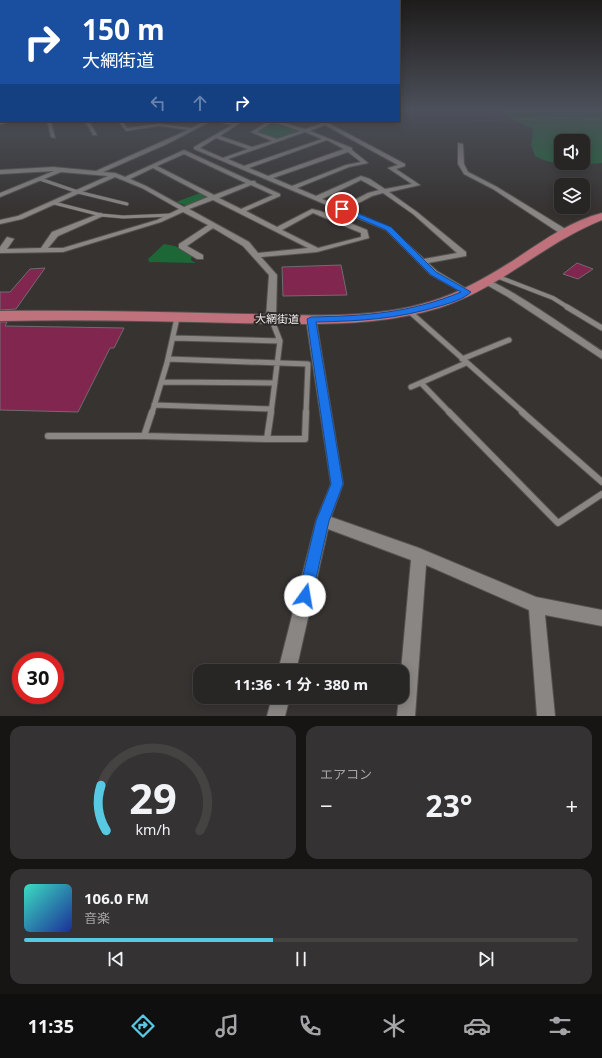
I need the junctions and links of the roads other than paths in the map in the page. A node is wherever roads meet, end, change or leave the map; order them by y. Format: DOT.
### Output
graph roads {
  1 [pos="204,143"];
  2 [pos="237,143"];
  3 [pos="268,143"];
  4 [pos="314,143"];
  5 [pos="337,143"];
  6 [pos="364,143"];
  7 [pos="165,144"];
  8 [pos="460,144"];
  9 [pos="171,146"];
  10 [pos="178,149"];
  11 [pos="252,149"];
  12 [pos="350,149"];
  13 [pos="184,152"];
  14 [pos="224,159"];
  15 [pos="152,166"];
  16 [pos="245,168"];
  17 [pos="63,170"];
  18 [pos="0,172"];
  19 [pos="96,173"];
  20 [pos="115,175"];
  21 [pos="269,178"];
  22 [pos="40,179"];
  23 [pos="125,179"];
  24 [pos="253,182"];
  25 [pos="293,188"];
  26 [pos="385,191"];
  27 [pos="78,192"];
  28 [pos="2,193"];
  29 [pos="214,198"];
  30 [pos="318,198"];
  31 [pos="54,203"];
  32 [pos="127,204"];
  33 [pos="184,209"];
  34 [pos="342,209"];
  35 [pos="242,211"];
  36 [pos="101,215"];
  37 [pos="172,215"];
  38 [pos="598,221"];
  39 [pos="0,222"];
  40 [pos="213,225"];
  41 [pos="278,228"];
  42 [pos="564,232"];
  43 [pos="10,239"];
  44 [pos="43,250"];
  45 [pos="317,250"];
  46 [pos="0,251"];
  47 [pos="256,255"];
  48 [pos="200,257"];
  49 [pos="423,262"];
  50 [pos="492,279"];
  51 [pos="468,292"];
  52 [pos="410,312"];
  53 [pos="0,316"];
  54 [pos="177,318"];
  55 [pos="270,318"];
  56 [pos="311,319"];
  57 [pos="602,328"];
  58 [pos="174,338"];
  59 [pos="509,340"];
  60 [pos="280,341"];
  61 [pos="602,356"];
  62 [pos="168,359"];
  63 [pos="464,361"];
  64 [pos="277,362"];
  65 [pos="162,382"];
  66 [pos="275,383"];
  67 [pos="421,383"];
  68 [pos="411,387"];
  69 [pos="154,405"];
  70 [pos="271,409"];
  71 [pos="48,436"];
  72 [pos="144,436"];
  73 [pos="266,438"];
  74 [pos="602,482"];
  75 [pos="602,494"];
  76 [pos="323,521"];
  77 [pos="419,555"];
  78 [pos="536,605"];
  79 [pos="602,618"];
  80 [pos="289,664"];
  81 [pos="279,704"];
  82 [pos="276,716"];
  83 [pos="406,716"];
  84 [pos="546,716"];
  1 -- 14 [label="street"];
  2 -- 11 [label="street"];
  3 -- 11 [label="street"];
  4 -- 16 [label="street"];
  5 -- 12 [label="street"];
  6 -- 26 [label="street"];
  7 -- 9 [label="street"];
  7 -- 19 [label="street"];
  8 -- 42 [label="street"];
  10 -- 13 [label="street"];
  11 -- 14 [label="street"];
  12 -- 21 [label="street"];
  12 -- 25 [label="street"];
  13 -- 15 [label="street"];
  13 -- 24 [label="street"];
  14 -- 16 [label="street"];
  15 -- 23 [label="street"];
  15 -- 29 [label="street"];
  16 -- 21 [label="street"];
  17 -- 18 [label="street"];
  17 -- 19 [label="street"];
  17 -- 22 [label="street"];
  19 -- 20 [label="street"];
  20 -- 23 [label="street"];
  20 -- 27 [label="street"];
  21 -- 25 [label="street"];
  22 -- 27 [label="lane"];
  22 -- 28 [label="street"];
  23 -- 33 [label="street"];
  24 -- 29 [label="street"];
  24 -- 35 [label="street"];
  25 -- 30 [label="street"];
  26 -- 30 [label="street"];
  26 -- 34 [label="street"];
  26 -- 49 [label="street"];
  27 -- 31 [label="street"];
  27 -- 32 [label="lane"];
  29 -- 33 [label="street"];
  29 -- 35 [label="street"];
  30 -- 34 [label="street"];
  31 -- 36 [label="lane"];
  31 -- 39 [label="street"];
  33 -- 37 [label="street"];
  33 -- 40 [label="street"];
  34 -- 49 [label="street"];
  35 -- 41 [label="street"];
  36 -- 37 [label="lane"];
  36 -- 44 [label="street"];
  37 -- 44 [label="street"];
  38 -- 42 [label="main road, 大網街道"];
  40 -- 47 [label="street"];
  40 -- 48 [label="street"];
  41 -- 45 [label="street"];
  41 -- 45 [label="street"];
  42 -- 50 [label="main road, 大網街道"];
  43 -- 46 [label="street"];
  44 -- 46 [label="street"];
  45 -- 47 [label="street"];
  47 -- 55 [label="street"];
  49 -- 51 [label="street"];
  50 -- 51 [label="main road, 大網街道"];
  50 -- 57 [label="lane"];
  50 -- 61 [label="street"];
  51 -- 52 [label="main road, 大網街道"];
  52 -- 56 [label="main road, 大網街道"];
  52 -- 63 [label="lane"];
  53 -- 54 [label="main road, 大網街道"];
  54 -- 55 [label="main road, 大網街道"];
  54 -- 58 [label="lane"];
  55 -- 56 [label="main road, 大網街道"];
  55 -- 60 [label="lane"];
  56 -- 76 [label="street"];
  58 -- 60 [label="lane"];
  58 -- 62 [label="lane"];
  59 -- 63 [label="lane"];
  60 -- 64 [label="lane"];
  62 -- 64 [label="lane"];
  62 -- 65 [label="lane"];
  63 -- 67 [label="lane"];
  63 -- 74 [label="lane"];
  64 -- 66 [label="lane"];
  64 -- 73 [label="lane"];
  65 -- 66 [label="lane"];
  65 -- 69 [label="lane"];
  66 -- 70 [label="lane"];
  67 -- 68 [label="lane"];
  67 -- 75 [label="lane"];
  69 -- 70 [label="lane"];
  69 -- 72 [label="lane"];
  70 -- 73 [label="lane"];
  71 -- 72 [label="lane"];
  72 -- 73 [label="lane"];
  76 -- 77 [label="street"];
  76 -- 80 [label="street"];
  77 -- 78 [label="street"];
  77 -- 83 [label="street"];
  78 -- 79 [label="street"];
  78 -- 84 [label="street"];
  81 -- 82 [label="street"];
}
